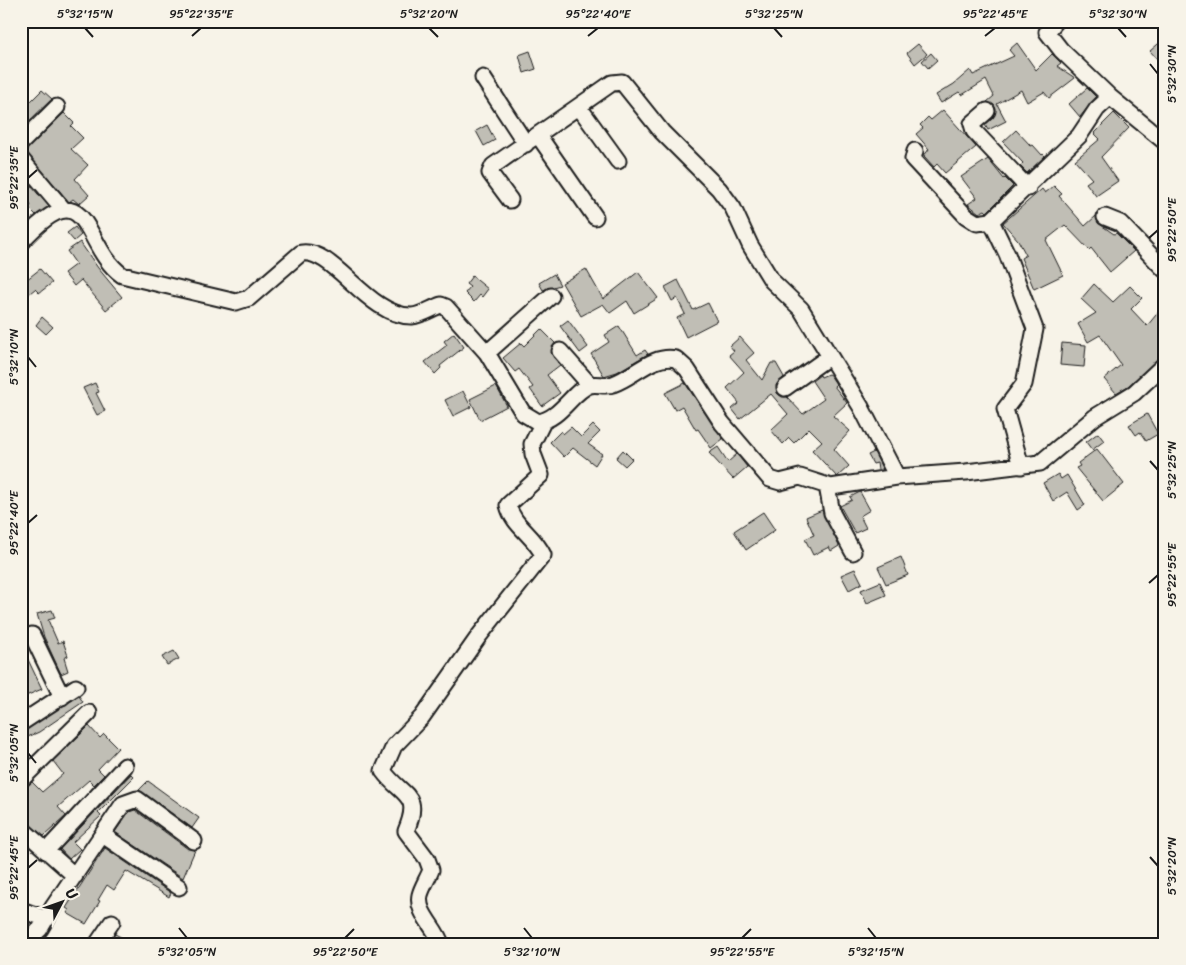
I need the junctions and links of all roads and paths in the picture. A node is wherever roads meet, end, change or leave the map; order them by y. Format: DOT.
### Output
graph roads {
  1 [pos="1056,21"];
  2 [pos="483,78"];
  3 [pos="1110,97"];
  4 [pos="57,107"];
  5 [pos="579,107"];
  6 [pos="987,111"];
  7 [pos="532,139"];
  8 [pos="1165,142"];
  9 [pos="21,144"];
  10 [pos="915,151"];
  11 [pos="21,159"];
  12 [pos="618,161"];
  13 [pos="1028,188"];
  14 [pos="510,200"];
  15 [pos="64,210"];
  16 [pos="595,217"];
  17 [pos="1105,217"];
  18 [pos="991,221"];
  19 [pos="21,242"];
  20 [pos="1165,270"];
  21 [pos="551,296"];
  22 [pos="560,351"];
  23 [pos="487,353"];
  24 [pos="830,356"];
  25 [pos="1165,364"];
  26 [pos="590,385"];
  27 [pos="784,388"];
  28 [pos="543,422"];
  29 [pos="1021,466"];
  30 [pos="897,477"];
  31 [pos="827,486"];
  32 [pos="853,552"];
  33 [pos="32,635"];
  34 [pos="76,687"];
  35 [pos="62,697"];
  36 [pos="89,713"];
  37 [pos="21,723"];
  38 [pos="125,766"];
  39 [pos="21,780"];
  40 [pos="21,828"];
  41 [pos="103,835"];
  42 [pos="194,841"];
  43 [pos="46,850"];
  44 [pos="75,876"];
  45 [pos="179,887"];
  46 [pos="21,910"];
  47 [pos="47,919"];
  48 [pos="112,922"];
  49 [pos="24,944"];
  50 [pos="97,944"];
  51 [pos="441,944"];
  1 -- 3 [label="street"];
  2 -- 7 [label="street"];
  3 -- 8 [label="street"];
  3 -- 13 [label="street"];
  4 -- 9 [label="street"];
  5 -- 7 [label="street"];
  5 -- 12 [label="street"];
  5 -- 24 [label="street"];
  6 -- 13 [label="street"];
  7 -- 14 [label="street"];
  7 -- 16 [label="street"];
  10 -- 18 [label="street"];
  11 -- 15 [label="street"];
  13 -- 18 [label="street"];
  15 -- 19 [label="street"];
  15 -- 23 [label="street"];
  17 -- 20 [label="street"];
  18 -- 29 [label="street"];
  21 -- 23 [label="street"];
  22 -- 26 [label="street"];
  23 -- 28 [label="street"];
  24 -- 27 [label="street"];
  24 -- 30 [label="street"];
  25 -- 29 [label="street"];
  26 -- 28 [label="street"];
  26 -- 31 [label="street"];
  28 -- 51 [label="street"];
  29 -- 30 [label="street"];
  30 -- 31 [label="street"];
  31 -- 32 [label="street"];
  33 -- 35 [label="street"];
  34 -- 35 [label="street"];
  35 -- 37 [label="street"];
  36 -- 39 [label="street"];
  38 -- 43 [label="street"];
  40 -- 43 [label="street"];
  41 -- 42 [label="street"];
  41 -- 44 [label="street"];
  41 -- 45 [label="street"];
  43 -- 44 [label="street"];
  44 -- 47 [label="street"];
  46 -- 47 [label="street"];
  47 -- 49 [label="street"];
  48 -- 50 [label="street"];
}
